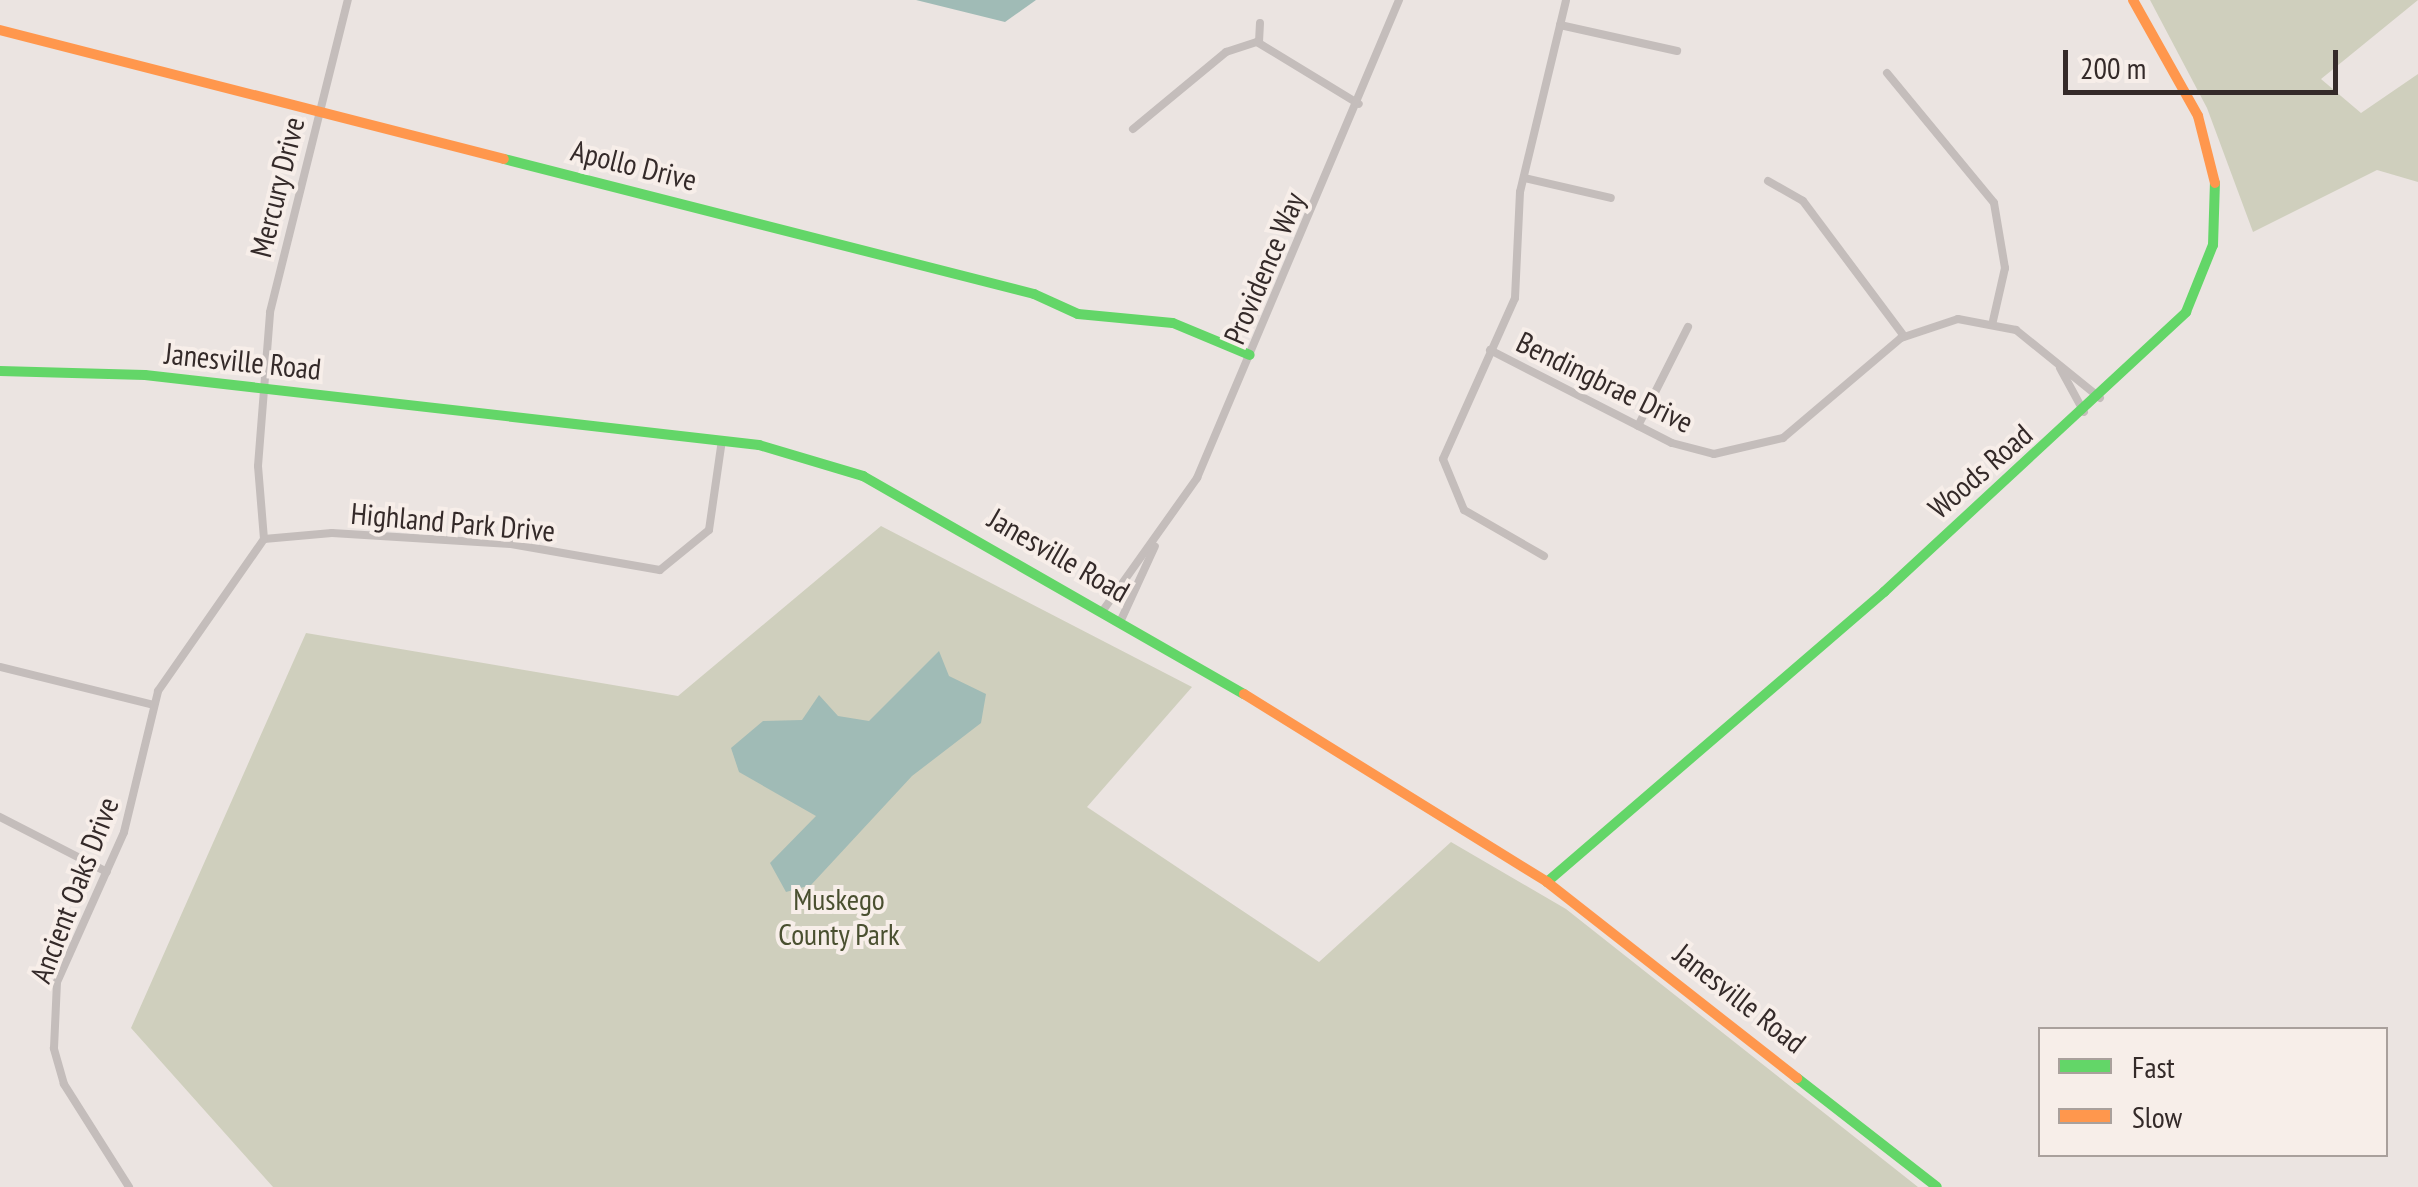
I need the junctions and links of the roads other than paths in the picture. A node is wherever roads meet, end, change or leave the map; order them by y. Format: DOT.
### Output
graph roads {
  1 [pos="348,0"];
  2 [pos="1400,0"];
  3 [pos="1566,0"];
  4 [pos="2133,0"];
  5 [pos="1260,23"];
  6 [pos="1560,25"];
  7 [pos="0,30"];
  8 [pos="1259,42"];
  9 [pos="1678,51"];
  10 [pos="1888,73"];
  11 [pos="1359,104"];
  12 [pos="320,111"];
  13 [pos="1133,129"];
  14 [pos="1524,178"];
  15 [pos="1768,181"];
  16 [pos="1611,198"];
  17 [pos="1993,321"];
  18 [pos="1688,327"];
  19 [pos="1904,336"];
  20 [pos="1490,350"];
  21 [pos="1250,355"];
  22 [pos="2060,368"];
  23 [pos="0,372"];
  24 [pos="266,388"];
  25 [pos="2100,398"];
  26 [pos="2084,413"];
  27 [pos="1638,426"];
  28 [pos="722,440"];
  29 [pos="264,539"];
  30 [pos="1155,546"];
  31 [pos="1544,556"];
  32 [pos="1104,609"];
  33 [pos="1121,620"];
  34 [pos="0,667"];
  35 [pos="153,705"];
  36 [pos="0,817"];
  37 [pos="106,872"];
  38 [pos="1546,882"];
  39 [pos="129,1187"];
  40 [pos="1937,1187"];
  1 -- 12 [label="street, Mercury Drive"];
  2 -- 11 [label="street, Providence Way"];
  3 -- 6 [label="street"];
  4 -- 25 [label="street, Woods Road"];
  5 -- 8 [label="street"];
  6 -- 9 [label="street"];
  6 -- 14 [label="street"];
  7 -- 12 [label="street, Apollo Drive"];
  8 -- 11 [label="street"];
  8 -- 13 [label="street"];
  10 -- 17 [label="street"];
  11 -- 21 [label="street, Providence Way"];
  12 -- 21 [label="street, Apollo Drive"];
  12 -- 24 [label="street, Mercury Drive"];
  14 -- 16 [label="street"];
  14 -- 20 [label="street"];
  15 -- 19 [label="street"];
  17 -- 19 [label="street, Bendingbrae Drive"];
  17 -- 22 [label="street"];
  18 -- 27 [label="street"];
  19 -- 27 [label="street, Bendingbrae Drive"];
  20 -- 27 [label="street, Bendingbrae Drive"];
  20 -- 31 [label="street"];
  21 -- 30 [label="street, Providence Way"];
  22 -- 25 [label="street"];
  22 -- 26 [label="street"];
  23 -- 24 [label="street, Janesville Road"];
  24 -- 28 [label="street, Janesville Road"];
  24 -- 29 [label="street"];
  25 -- 26 [label="street, Woods Road"];
  26 -- 38 [label="street, Woods Road"];
  28 -- 29 [label="street, Highland Park Drive"];
  28 -- 32 [label="street, Janesville Road"];
  29 -- 35 [label="street, Ancient Oaks Drive"];
  30 -- 32 [label="street, Providence Way"];
  30 -- 33 [label="street, Providence Way"];
  32 -- 33 [label="street, Janesville Road"];
  33 -- 38 [label="street, Janesville Road"];
  34 -- 35 [label="street"];
  35 -- 37 [label="street, Ancient Oaks Drive"];
  36 -- 37 [label="street"];
  37 -- 39 [label="street, Ancient Oaks Drive"];
  38 -- 40 [label="street, Janesville Road"];
}
